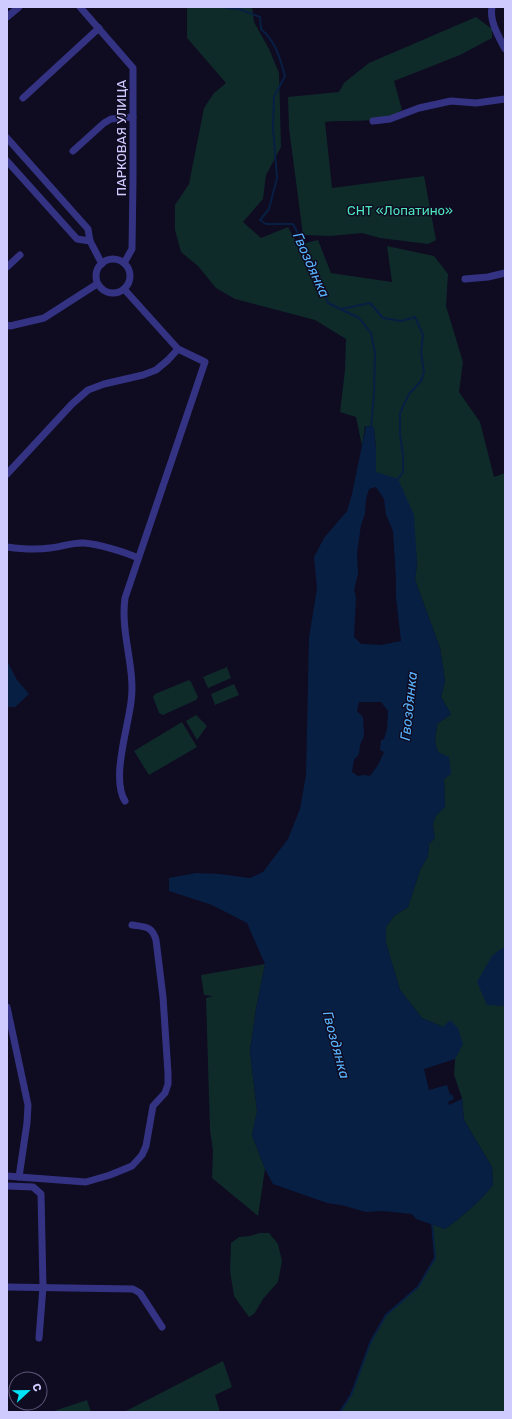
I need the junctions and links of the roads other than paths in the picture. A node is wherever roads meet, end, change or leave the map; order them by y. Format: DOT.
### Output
graph roads {
  1 [pos="19,7"];
  2 [pos="80,7"];
  3 [pos="492,7"];
  4 [pos="7,18"];
  5 [pos="99,28"];
  6 [pos="505,49"];
  7 [pos="24,98"];
  8 [pos="505,99"];
  9 [pos="133,117"];
  10 [pos="373,121"];
  11 [pos="7,138"];
  12 [pos="73,151"];
  13 [pos="7,161"];
  14 [pos="90,241"];
  15 [pos="20,255"];
  16 [pos="124,263"];
  17 [pos="102,264"];
  18 [pos="7,267"];
  19 [pos="505,273"];
  20 [pos="465,279"];
  21 [pos="98,284"];
  22 [pos="124,289"];
  23 [pos="7,325"];
  24 [pos="178,349"];
  25 [pos="7,474"];
  26 [pos="7,547"];
  27 [pos="138,558"];
  28 [pos="125,801"];
  29 [pos="132,925"];
  30 [pos="7,1007"];
  31 [pos="7,1176"];
  32 [pos="19,1177"];
  33 [pos="7,1186"];
  34 [pos="7,1287"];
  35 [pos="43,1287"];
  36 [pos="162,1327"];
  37 [pos="39,1338"];
  1 -- 4 [label="street"];
  2 -- 5 [label="street, ПАРКОВАЯ УЛИЦА"];
  3 -- 6 [label="street"];
  5 -- 7 [label="street"];
  5 -- 9 [label="street, ПАРКОВАЯ УЛИЦА"];
  8 -- 10 [label="street"];
  9 -- 12 [label="street"];
  9 -- 16 [label="street, ПАРКОВАЯ УЛИЦА"];
  11 -- 14 [label="street"];
  13 -- 14 [label="street"];
  14 -- 17 [label="street"];
  15 -- 18 [label="street"];
  16 -- 17 [label="street"];
  16 -- 22 [label="street"];
  17 -- 21 [label="street"];
  19 -- 20 [label="street"];
  21 -- 22 [label="street"];
  21 -- 23 [label="street"];
  22 -- 24 [label="street"];
  24 -- 25 [label="street"];
  24 -- 27 [label="street"];
  26 -- 27 [label="street"];
  27 -- 28 [label="street"];
  29 -- 32 [label="street"];
  30 -- 32 [label="street"];
  31 -- 32 [label="street"];
  33 -- 35 [label="street"];
  34 -- 35 [label="street"];
  35 -- 36 [label="street"];
  35 -- 37 [label="street"];
}
